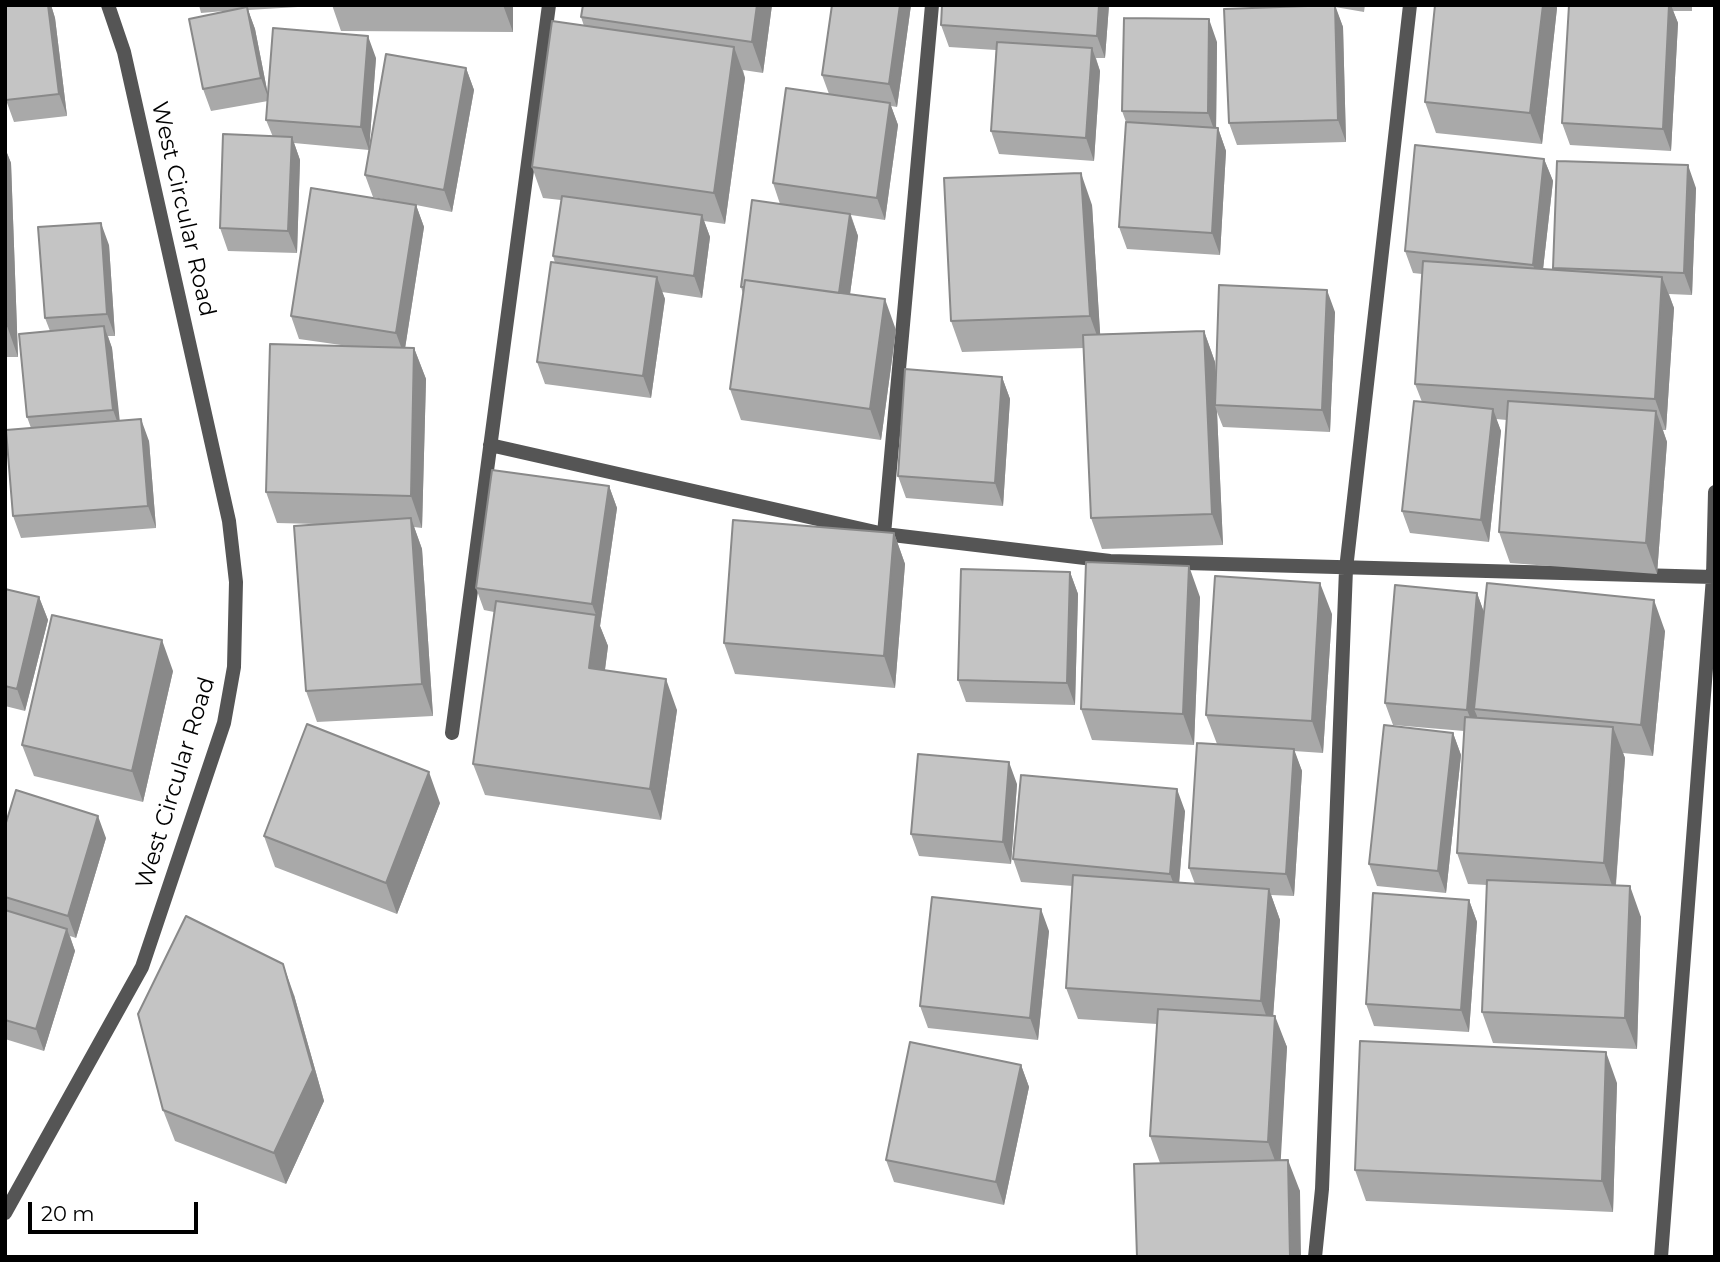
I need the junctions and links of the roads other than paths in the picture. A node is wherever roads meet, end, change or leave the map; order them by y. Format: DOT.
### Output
graph roads {
  1 [pos="108,5"];
  2 [pos="550,5"];
  3 [pos="932,5"];
  4 [pos="1410,5"];
  5 [pos="490,445"];
  6 [pos="1715,492"];
  7 [pos="884,534"];
  8 [pos="1346,569"];
  9 [pos="1713,577"];
  10 [pos="452,733"];
  11 [pos="5,1213"];
  12 [pos="1315,1257"];
  13 [pos="1661,1257"];
  1 -- 11 [label="street, West Circular Road"];
  2 -- 5 [label="street"];
  3 -- 7 [label="street"];
  4 -- 8 [label="street"];
  5 -- 7 [label="street"];
  5 -- 10 [label="street"];
  6 -- 9 [label="street"];
  7 -- 8 [label="street"];
  8 -- 9 [label="street"];
  8 -- 12 [label="street"];
  9 -- 13 [label="street"];
}
